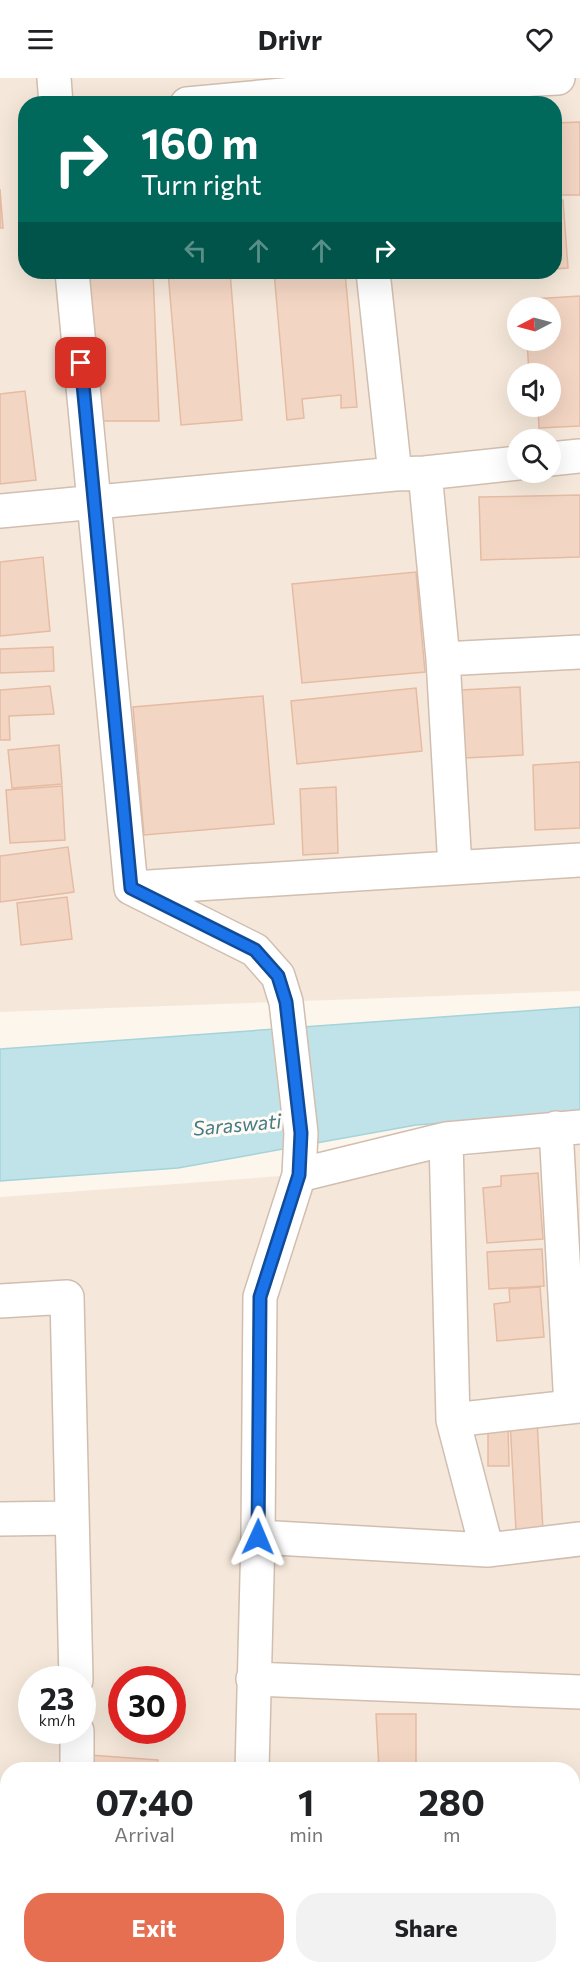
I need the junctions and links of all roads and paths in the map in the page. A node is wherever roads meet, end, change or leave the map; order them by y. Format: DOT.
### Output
graph roads {
  1 [pos="54,78"];
  2 [pos="558,78"];
  3 [pos="399,82"];
  4 [pos="55,96"];
  5 [pos="357,96"];
  6 [pos="73,279"];
  7 [pos="374,279"];
  8 [pos="580,456"];
  9 [pos="561,458"];
  10 [pos="507,464"];
  11 [pos="410,473"];
  12 [pos="94,502"];
  13 [pos="0,511"];
  14 [pos="580,652"];
  15 [pos="442,659"];
  16 [pos="580,860"];
  17 [pos="455,868"];
  18 [pos="131,888"];
  19 [pos="568,1127"];
  20 [pos="446,1139"];
  21 [pos="299,1175"];
  22 [pos="0,1301"];
  23 [pos="575,1407"];
  24 [pos="453,1420"];
  25 [pos="72,1518"];
  26 [pos="0,1519"];
  27 [pos="258,1537"];
  28 [pos="580,1539"];
  29 [pos="487,1550"];
  30 [pos="76,1666"];
  31 [pos="253,1679"];
  32 [pos="580,1692"];
  33 [pos="77,1744"];
  34 [pos="77,1762"];
  35 [pos="252,1762"];
  1 -- 4 [label="street"];
  2 -- 3 [label="street"];
  3 -- 5 [label="street"];
  6 -- 12 [label="street"];
  7 -- 11 [label="street"];
  8 -- 9 [label="street"];
  10 -- 11 [label="street"];
  11 -- 12 [label="street"];
  11 -- 15 [label="street"];
  12 -- 13 [label="street"];
  12 -- 18 [label="street"];
  14 -- 15 [label="street"];
  15 -- 17 [label="street"];
  16 -- 17 [label="street"];
  17 -- 18 [label="street"];
  18 -- 21 [label="street"];
  19 -- 20 [label="street"];
  19 -- 23 [label="street"];
  20 -- 21 [label="street"];
  20 -- 24 [label="street"];
  21 -- 27 [label="street"];
  22 -- 25 [label="street"];
  23 -- 24 [label="street"];
  24 -- 29 [label="street"];
  25 -- 26 [label="street"];
  25 -- 30 [label="street"];
  27 -- 29 [label="street"];
  27 -- 31 [label="street"];
  28 -- 29 [label="street"];
  31 -- 32 [label="street"];
  31 -- 35 [label="street"];
  33 -- 34 [label="street"];
}
